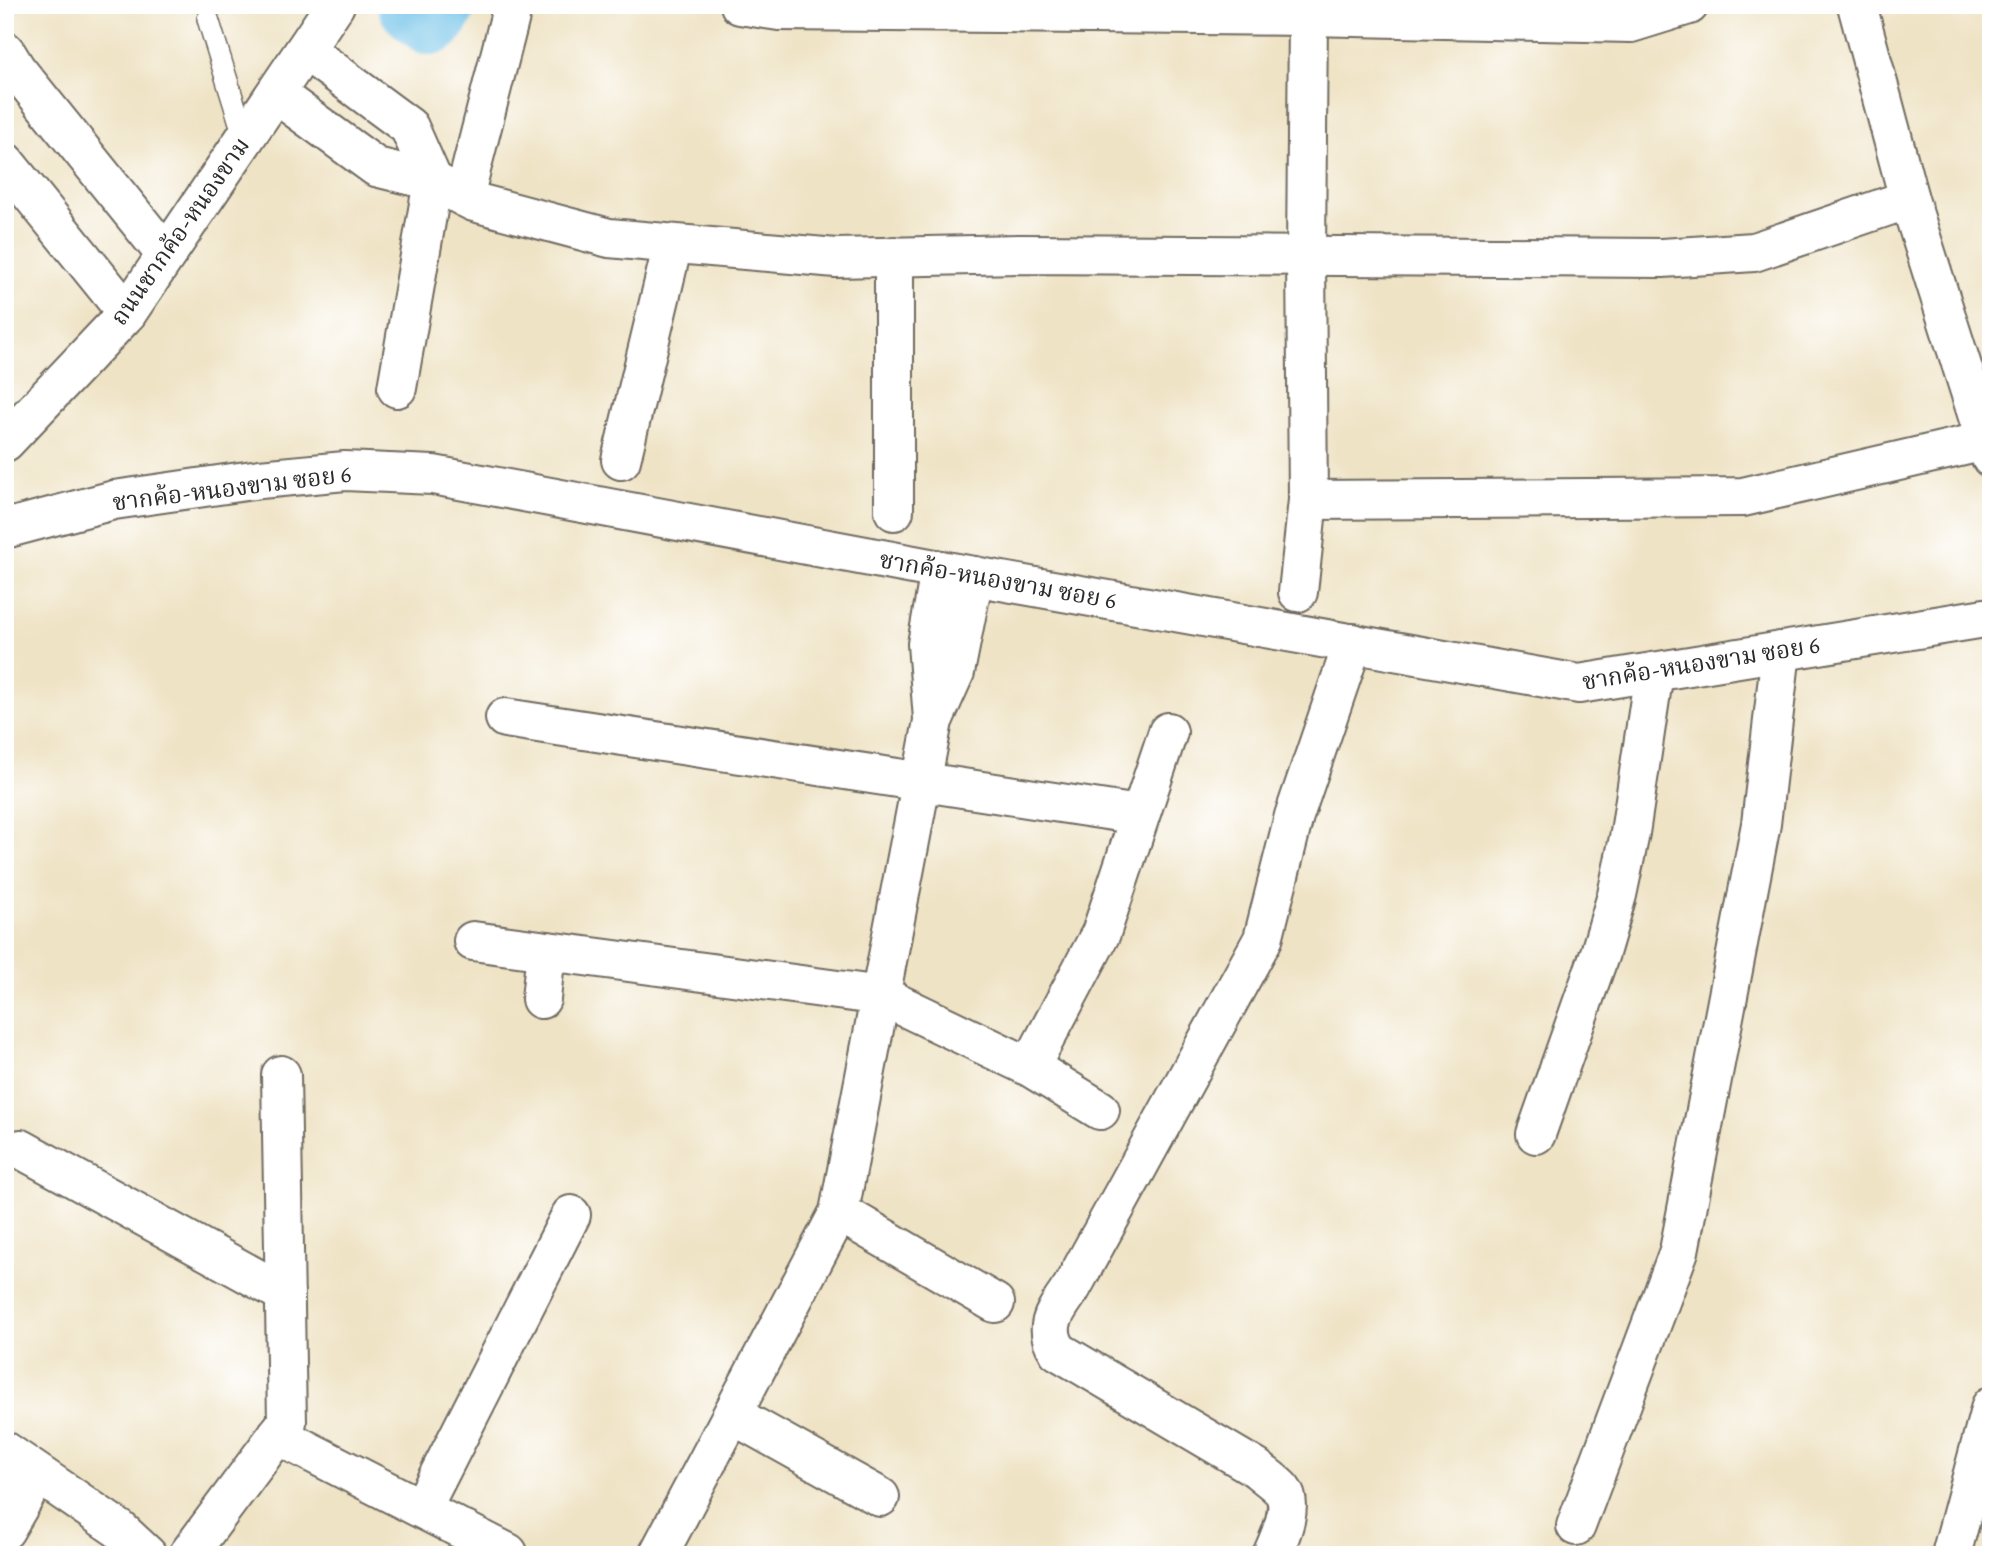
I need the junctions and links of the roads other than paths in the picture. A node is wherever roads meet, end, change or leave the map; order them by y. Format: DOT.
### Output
graph roads {
  1 [pos="513,5"];
  2 [pos="740,5"];
  3 [pos="1689,5"];
  4 [pos="1857,5"];
  5 [pos="1308,16"];
  6 [pos="208,19"];
  7 [pos="320,28"];
  8 [pos="5,51"];
  9 [pos="276,94"];
  10 [pos="245,139"];
  11 [pos="5,162"];
  12 [pos="448,189"];
  13 [pos="1909,200"];
  14 [pos="673,244"];
  15 [pos="166,255"];
  16 [pos="894,256"];
  17 [pos="1306,256"];
  18 [pos="127,313"];
  19 [pos="397,388"];
  20 [pos="5,442"];
  21 [pos="1988,449"];
  22 [pos="621,460"];
  23 [pos="1308,500"];
  24 [pos="894,511"];
  25 [pos="5,529"];
  26 [pos="957,573"];
  27 [pos="1297,592"];
  28 [pos="1991,617"];
  29 [pos="1353,643"];
  30 [pos="1781,651"];
  31 [pos="1654,672"];
  32 [pos="505,718"];
  33 [pos="1168,732"];
  34 [pos="922,780"];
  35 [pos="1139,816"];
  36 [pos="473,941"];
  37 [pos="546,951"];
  38 [pos="882,996"];
  39 [pos="541,999"];
  40 [pos="1030,1067"];
  41 [pos="281,1075"];
  42 [pos="1100,1110"];
  43 [pos="1536,1134"];
  44 [pos="21,1149"];
  45 [pos="839,1212"];
  46 [pos="571,1214"];
  47 [pos="285,1294"];
  48 [pos="995,1303"];
  49 [pos="1991,1406"];
  50 [pos="733,1415"];
  51 [pos="277,1435"];
  52 [pos="5,1451"];
  53 [pos="38,1474"];
  54 [pos="880,1497"];
  55 [pos="422,1508"];
  56 [pos="1576,1526"];
  57 [pos="5,1530"];
  58 [pos="137,1550"];
  59 [pos="508,1553"];
  60 [pos="188,1555"];
  61 [pos="658,1555"];
  62 [pos="1272,1555"];
  63 [pos="1951,1555"];
  1 -- 12 [label="street"];
  2 -- 5 [label="street"];
  3 -- 5 [label="street"];
  4 -- 13 [label="street"];
  5 -- 17 [label="street"];
  6 -- 10 [label="lane"];
  7 -- 9 [label="street, ถนนชากค้อ-หนองขาม"];
  7 -- 12 [label="street"];
  8 -- 15 [label="street"];
  9 -- 10 [label="street, ถนนชากค้อ-หนองขาม"];
  9 -- 12 [label="street"];
  10 -- 15 [label="street, ถนนชากค้อ-หนองขาม"];
  11 -- 18 [label="street"];
  12 -- 14 [label="street"];
  12 -- 19 [label="street"];
  13 -- 17 [label="street"];
  13 -- 21 [label="street"];
  14 -- 16 [label="street"];
  14 -- 22 [label="street"];
  15 -- 18 [label="street, ถนนชากค้อ-หนองขาม"];
  16 -- 17 [label="street"];
  16 -- 24 [label="street"];
  17 -- 23 [label="street"];
  18 -- 20 [label="street, ถนนชากค้อ-หนองขาม"];
  21 -- 23 [label="street"];
  23 -- 27 [label="street"];
  25 -- 26 [label="street, ชากค้อ-หนองขาม ซอย 6"];
  26 -- 29 [label="street, ชากค้อ-หนองขาม ซอย 6"];
  26 -- 34 [label="street"];
  28 -- 30 [label="street, ชากค้อ-หนองขาม ซอย 6"];
  29 -- 31 [label="street, ชากค้อ-หนองขาม ซอย 6"];
  29 -- 62 [label="street"];
  30 -- 31 [label="street, ชากค้อ-หนองขาม ซอย 6"];
  30 -- 56 [label="street"];
  31 -- 43 [label="street"];
  32 -- 34 [label="street"];
  33 -- 35 [label="street"];
  34 -- 35 [label="street"];
  34 -- 38 [label="street"];
  35 -- 40 [label="street"];
  36 -- 37 [label="street"];
  37 -- 38 [label="street"];
  37 -- 39 [label="street"];
  38 -- 40 [label="street"];
  38 -- 45 [label="street"];
  40 -- 42 [label="street"];
  41 -- 47 [label="street"];
  44 -- 47 [label="street"];
  45 -- 48 [label="street"];
  45 -- 50 [label="street"];
  46 -- 55 [label="street"];
  47 -- 51 [label="street"];
  49 -- 63 [label="street"];
  50 -- 54 [label="street"];
  50 -- 61 [label="street"];
  51 -- 55 [label="street"];
  51 -- 60 [label="street"];
  52 -- 53 [label="street"];
  53 -- 57 [label="street"];
  53 -- 58 [label="street"];
  55 -- 59 [label="street"];
}
